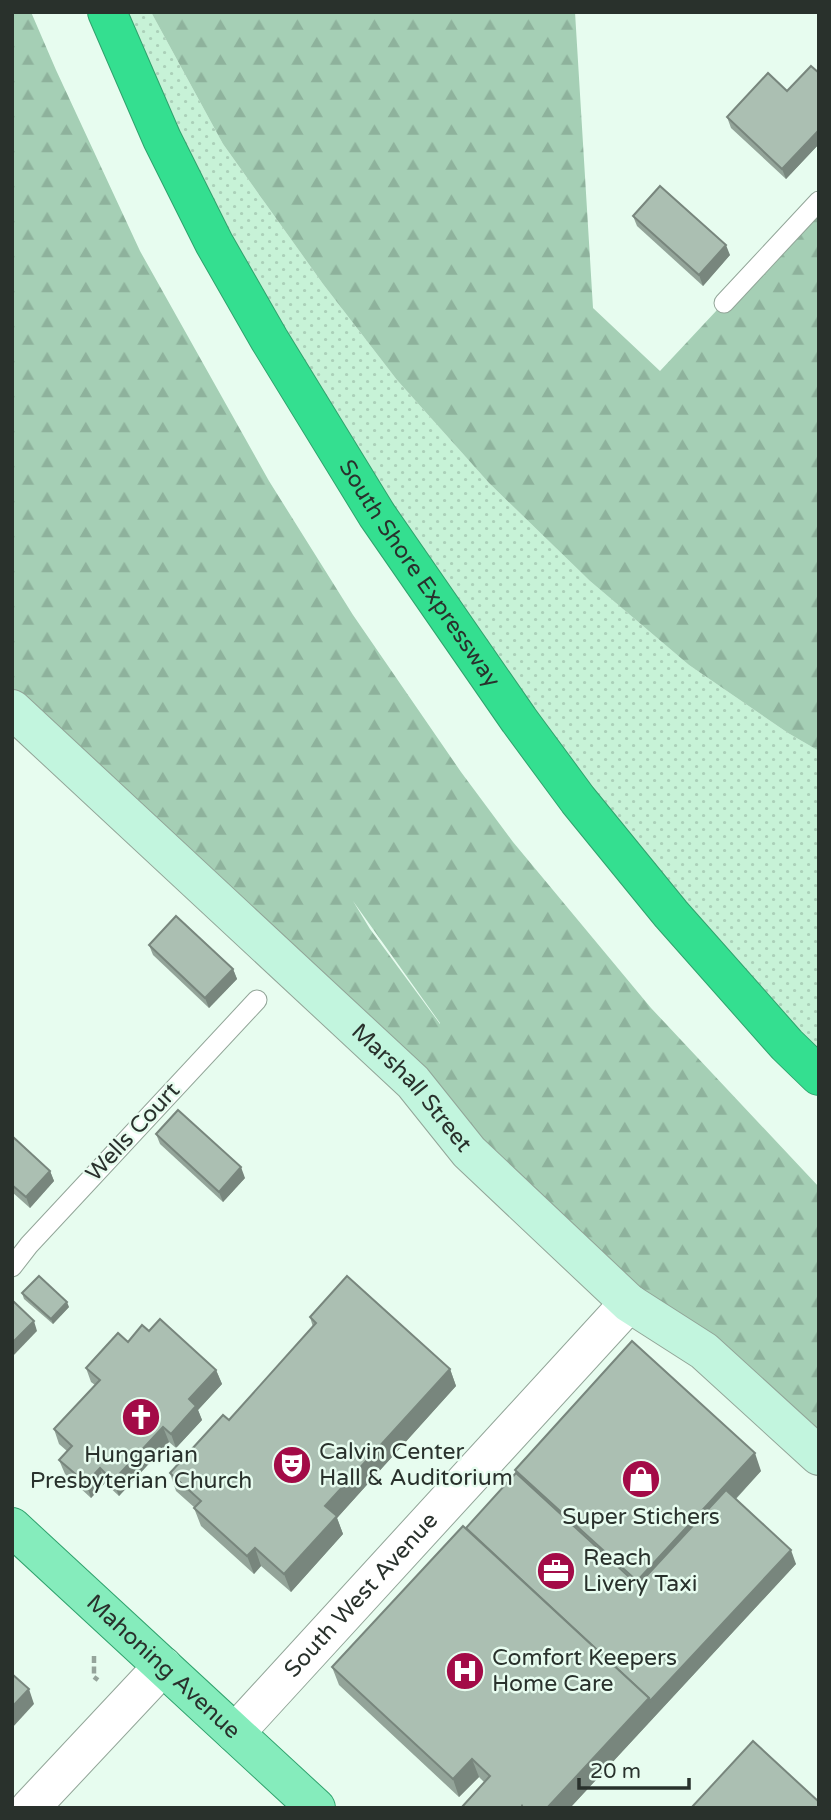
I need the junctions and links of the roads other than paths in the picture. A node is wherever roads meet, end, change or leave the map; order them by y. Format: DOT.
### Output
graph roads {
  1 [pos="107,12"];
  2 [pos="819,201"];
  3 [pos="724,303"];
  4 [pos="12,709"];
  5 [pos="257,1000"];
  6 [pos="819,1076"];
  7 [pos="12,1267"];
  8 [pos="629,1303"];
  9 [pos="819,1456"];
  10 [pos="12,1527"];
  11 [pos="163,1666"];
  12 [pos="235,1733"];
  13 [pos="30,1808"];
  14 [pos="316,1808"];
  1 -- 6 [label="highway, South Shore Expressway"];
  2 -- 3 [label="lane"];
  4 -- 8 [label="street, Marshall Street"];
  5 -- 7 [label="lane, Wells Court"];
  8 -- 9 [label="street, Marshall Street"];
  8 -- 12 [label="street, South West Avenue"];
  10 -- 11 [label="main road, Mahoning Avenue"];
  11 -- 12 [label="main road, Mahoning Avenue"];
  11 -- 13 [label="street"];
  12 -- 14 [label="main road, Mahoning Avenue"];
}
